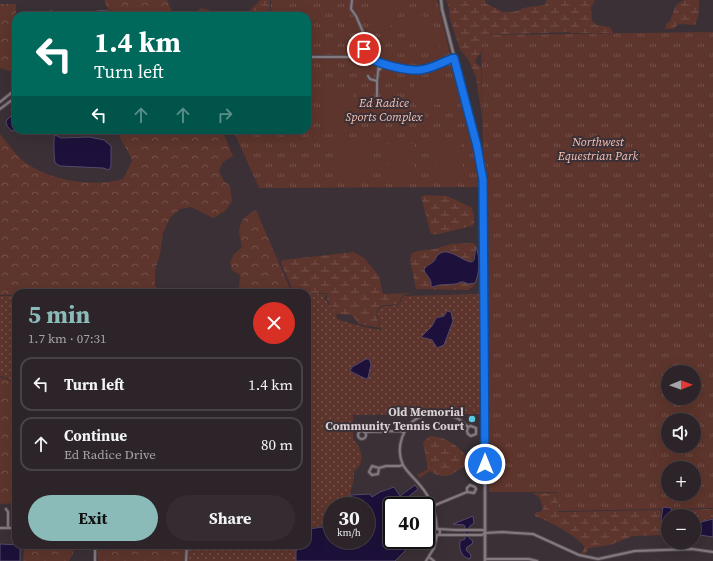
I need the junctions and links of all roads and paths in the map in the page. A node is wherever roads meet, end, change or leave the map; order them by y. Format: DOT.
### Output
graph roads {
  1 [pos="352,0"];
  2 [pos="441,0"];
  3 [pos="98,12"];
  4 [pos="107,12"];
  5 [pos="368,56"];
  6 [pos="311,57"];
  7 [pos="454,58"];
  8 [pos="379,63"];
  9 [pos="455,63"];
  10 [pos="390,65"];
  11 [pos="433,67"];
  12 [pos="378,71"];
  13 [pos="368,76"];
  14 [pos="376,81"];
  15 [pos="12,92"];
  16 [pos="12,100"];
  17 [pos="382,101"];
  18 [pos="0,102"];
  19 [pos="0,110"];
  20 [pos="468,427"];
  21 [pos="364,432"];
  22 [pos="404,432"];
  23 [pos="403,465"];
  24 [pos="379,468"];
  25 [pos="467,492"];
  26 [pos="428,497"];
  27 [pos="435,505"];
  28 [pos="6,509"];
  29 [pos="435,515"];
  30 [pos="0,528"];
  31 [pos="8,528"];
  32 [pos="12,528"];
  33 [pos="438,529"];
  34 [pos="468,530"];
  35 [pos="485,533"];
  36 [pos="438,535"];
  37 [pos="469,535"];
  38 [pos="95,549"];
  39 [pos="187,549"];
  40 [pos="713,552"];
  41 [pos="429,558"];
  42 [pos="485,560"];
  43 [pos="597,560"];
  44 [pos="95,561"];
  45 [pos="186,561"];
  46 [pos="426,561"];
  47 [pos="434,561"];
  48 [pos="537,561"];
  1 -- 5 [label="street"];
  2 -- 7 [label="street"];
  3 -- 4 [label="street"];
  5 -- 6 [label="street"];
  5 -- 8 [label="street"];
  7 -- 9 [label="street"];
  7 -- 11 [label="street"];
  8 -- 10 [label="street"];
  8 -- 12 [label="street"];
  9 -- 11 [label="street"];
  9 -- 35 [label="street"];
  10 -- 11 [label="street"];
  10 -- 12 [label="street"];
  12 -- 14 [label="street"];
  13 -- 14 [label="street"];
  14 -- 17 [label="street"];
  15 -- 18 [label="street"];
  16 -- 19 [label="street"];
  20 -- 20 [label="street"];
  20 -- 22 [label="street"];
  21 -- 21 [label="street"];
  21 -- 22 [label="street"];
  22 -- 23 [label="street"];
  23 -- 24 [label="street"];
  23 -- 26 [label="street"];
  24 -- 24 [label="street"];
  25 -- 25 [label="street"];
  25 -- 27 [label="street"];
  28 -- 31 [label="street"];
  29 -- 33 [label="street"];
  30 -- 31 [label="street"];
  31 -- 32 [label="street"];
  33 -- 34 [label="street"];
  33 -- 36 [label="street"];
  33 -- 36 [label="street"];
  34 -- 35 [label="street"];
  34 -- 37 [label="street"];
  35 -- 37 [label="street"];
  35 -- 42 [label="street"];
  35 -- 43 [label="street"];
  36 -- 37 [label="street"];
  36 -- 41 [label="street"];
  38 -- 44 [label="street"];
  39 -- 45 [label="street"];
  40 -- 43 [label="street"];
  41 -- 46 [label="street"];
  41 -- 47 [label="street"];
  42 -- 48 [label="street"];
}
